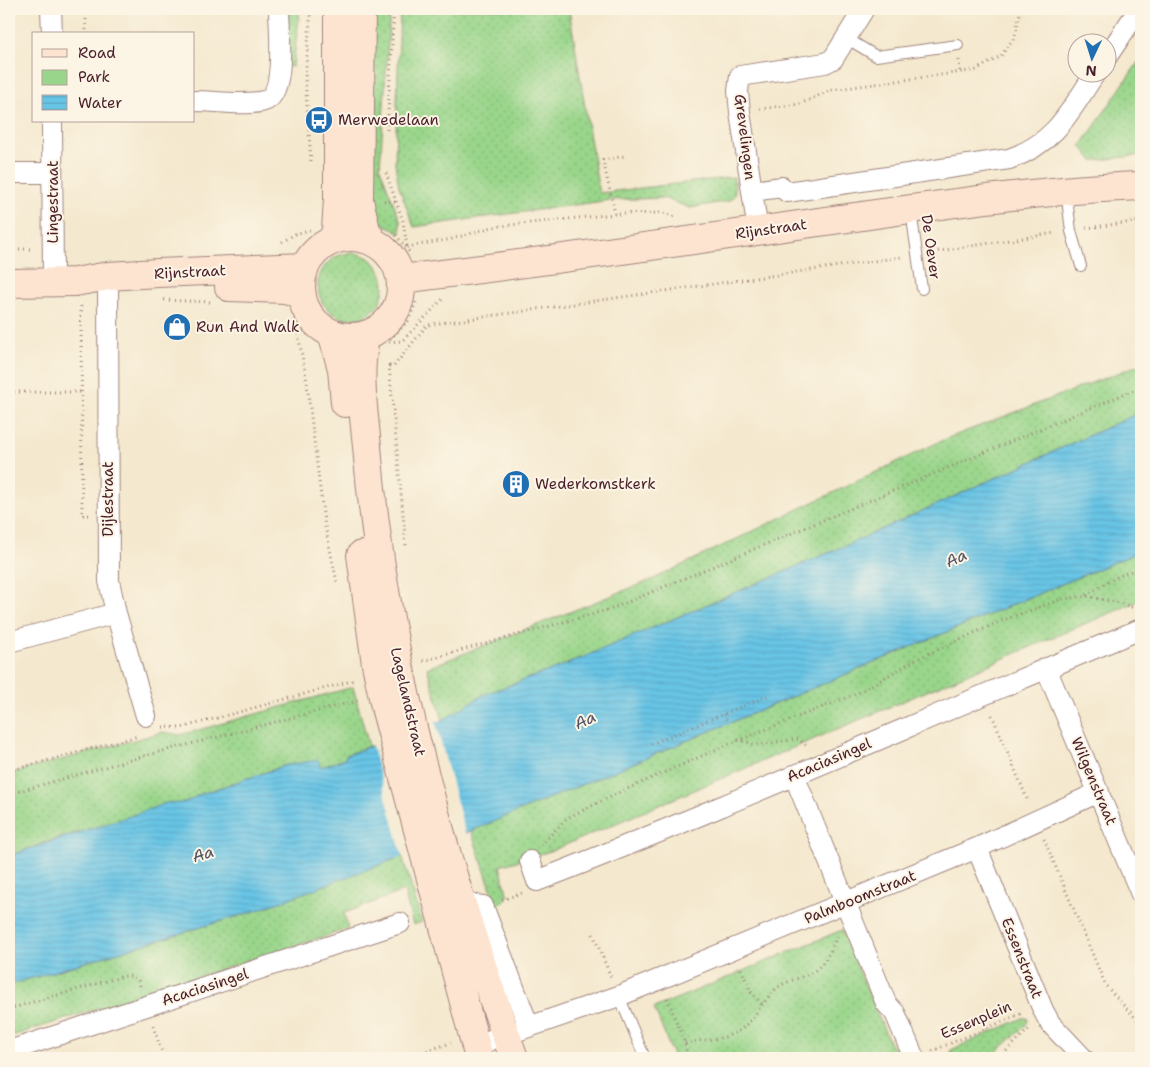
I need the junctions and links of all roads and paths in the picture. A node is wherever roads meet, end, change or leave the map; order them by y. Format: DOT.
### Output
graph roads {
  1 [pos="51,9"];
  2 [pos="86,9"];
  3 [pos="279,9"];
  4 [pos="311,9"];
  5 [pos="338,9"];
  6 [pos="361,9"];
  7 [pos="394,9"];
  8 [pos="864,9"];
  9 [pos="1021,9"];
  10 [pos="1139,9"];
  11 [pos="52,32"];
  12 [pos="86,32"];
  13 [pos="846,38"];
  14 [pos="1118,41"];
  15 [pos="958,45"];
  16 [pos="1089,82"];
  17 [pos="195,101"];
  18 [pos="740,112"];
  19 [pos="52,122"];
  20 [pos="387,132"];
  21 [pos="625,156"];
  22 [pos="311,162"];
  23 [pos="384,170"];
  24 [pos="9,173"];
  25 [pos="52,174"];
  26 [pos="1141,186"];
  27 [pos="1066,190"];
  28 [pos="752,191"];
  29 [pos="910,209"];
  30 [pos="615,214"];
  31 [pos="683,221"];
  32 [pos="1141,221"];
  33 [pos="758,231"];
  34 [pos="1071,231"];
  35 [pos="332,241"];
  36 [pos="372,241"];
  37 [pos="917,255"];
  38 [pos="1081,266"];
  39 [pos="305,267"];
  40 [pos="401,279"];
  41 [pos="108,281"];
  42 [pos="9,283"];
  43 [pos="70,283"];
  44 [pos="922,289"];
  45 [pos="302,294"];
  46 [pos="450,297"];
  47 [pos="157,299"];
  48 [pos="219,303"];
  49 [pos="287,317"];
  50 [pos="332,333"];
  51 [pos="376,342"];
  52 [pos="388,358"];
  53 [pos="389,366"];
  54 [pos="1141,387"];
  55 [pos="9,392"];
  56 [pos="82,392"];
  57 [pos="108,392"];
  58 [pos="108,514"];
  59 [pos="406,552"];
  60 [pos="1141,567"];
  61 [pos="339,590"];
  62 [pos="1086,596"];
  63 [pos="1141,611"];
  64 [pos="116,613"];
  65 [pos="1141,629"];
  66 [pos="9,642"];
  67 [pos="1046,668"];
  68 [pos="388,671"];
  69 [pos="770,695"];
  70 [pos="984,696"];
  71 [pos="385,702"];
  72 [pos="724,714"];
  73 [pos="151,723"];
  74 [pos="727,723"];
  75 [pos="140,735"];
  76 [pos="737,740"];
  77 [pos="651,744"];
  78 [pos="816,766"];
  79 [pos="9,771"];
  80 [pos="794,775"];
  81 [pos="1099,792"];
  82 [pos="9,794"];
  83 [pos="1037,821"];
  84 [pos="977,848"];
  85 [pos="530,860"];
  86 [pos="442,879"];
  87 [pos="537,881"];
  88 [pos="1141,894"];
  89 [pos="846,903"];
  90 [pos="472,904"];
  91 [pos="400,923"];
  92 [pos="593,934"];
  93 [pos="733,949"];
  94 [pos="659,979"];
  95 [pos="619,996"];
  96 [pos="762,1004"];
  97 [pos="146,1006"];
  98 [pos="9,1008"];
  99 [pos="1043,1010"];
  100 [pos="1141,1024"];
  101 [pos="516,1040"];
  102 [pos="685,1043"];
  103 [pos="469,1048"];
  104 [pos="9,1051"];
  105 [pos="918,1056"];
  106 [pos="164,1058"];
  107 [pos="403,1058"];
  108 [pos="645,1058"];
  109 [pos="688,1058"];
  110 [pos="999,1058"];
  111 [pos="1083,1058"];
  1 -- 11 [label="street"];
  2 -- 12 [label="path"];
  3 -- 17 [label="street"];
  4 -- 22 [label="path"];
  5 -- 35 [label="main road"];
  6 -- 36 [label="main road"];
  7 -- 20 [label="path"];
  8 -- 13 [label="street, Grevelingen"];
  9 -- 18 [label="path"];
  10 -- 14 [label="street"];
  13 -- 15 [label="lane"];
  13 -- 18 [label="street, Grevelingen"];
  16 -- 28 [label="street"];
  18 -- 28 [label="street, Grevelingen"];
  19 -- 25 [label="street, Lingestraat"];
  21 -- 30 [label="path"];
  23 -- 30 [label="path"];
  24 -- 25 [label="street"];
  25 -- 43 [label="street, Lingestraat"];
  26 -- 27 [label="main road, Rijnstraat"];
  27 -- 29 [label="main road, Rijnstraat"];
  27 -- 34 [label="lane"];
  28 -- 33 [label="street, Grevelingen"];
  29 -- 33 [label="main road, Rijnstraat"];
  29 -- 37 [label="lane, De Oever"];
  30 -- 31 [label="path"];
  32 -- 34 [label="path"];
  33 -- 40 [label="main road, Rijnstraat"];
  34 -- 37 [label="path"];
  34 -- 38 [label="lane"];
  35 -- 36 [label="main road"];
  35 -- 39 [label="main road"];
  36 -- 40 [label="main road"];
  37 -- 44 [label="lane, De Oever"];
  37 -- 53 [label="path"];
  39 -- 41 [label="main road, Rijnstraat"];
  39 -- 45 [label="main road"];
  40 -- 51 [label="main road"];
  41 -- 43 [label="main road, Rijnstraat"];
  41 -- 45 [label="main road, Rijnstraat"];
  41 -- 57 [label="street, Dijlestraat"];
  42 -- 43 [label="main road, Rijnstraat"];
  43 -- 56 [label="path"];
  45 -- 50 [label="main road"];
  46 -- 51 [label="path"];
  47 -- 48 [label="path"];
  49 -- 61 [label="path"];
  50 -- 51 [label="main road"];
  50 -- 68 [label="main road, Lagelandstraat"];
  51 -- 68 [label="main road, Lagelandstraat"];
  52 -- 53 [label="path"];
  53 -- 59 [label="path"];
  54 -- 68 [label="path"];
  55 -- 56 [label="path"];
  56 -- 57 [label="path"];
  56 -- 58 [label="path"];
  57 -- 58 [label="street, Dijlestraat"];
  58 -- 64 [label="street, Dijlestraat"];
  60 -- 62 [label="path"];
  62 -- 63 [label="path"];
  62 -- 76 [label="path"];
  64 -- 66 [label="street"];
  64 -- 73 [label="street, Dijlestraat"];
  65 -- 67 [label="street, Acaciasingel"];
  67 -- 70 [label="street, Acaciasingel"];
  67 -- 81 [label="street, Wilgenstraat"];
  68 -- 71 [label="main road, Lagelandstraat"];
  68 -- 73 [label="path"];
  69 -- 72 [label="path"];
  70 -- 78 [label="street, Acaciasingel"];
  70 -- 83 [label="path"];
  71 -- 82 [label="path"];
  71 -- 86 [label="main road, Lagelandstraat"];
  72 -- 74 [label="path"];
  72 -- 77 [label="path"];
  75 -- 79 [label="path"];
  76 -- 78 [label="path"];
  76 -- 85 [label="path"];
  78 -- 80 [label="street, Acaciasingel"];
  80 -- 87 [label="street, Acaciasingel"];
  80 -- 89 [label="street"];
  81 -- 83 [label="street, Palmboomstraat"];
  81 -- 88 [label="street, Wilgenstraat"];
  83 -- 84 [label="street, Palmboomstraat"];
  83 -- 100 [label="path"];
  84 -- 89 [label="street, Palmboomstraat"];
  84 -- 99 [label="street, Essenstraat"];
  85 -- 87 [label="street"];
  86 -- 90 [label="main road, Lagelandstraat"];
  86 -- 103 [label="main road, Lagelandstraat"];
  87 -- 90 [label="path"];
  89 -- 93 [label="street, Palmboomstraat"];
  89 -- 96 [label="path"];
  89 -- 105 [label="street"];
  90 -- 101 [label="main road, Lagelandstraat"];
  91 -- 97 [label="street, Acaciasingel"];
  92 -- 95 [label="path"];
  93 -- 94 [label="street, Palmboomstraat"];
  93 -- 96 [label="path"];
  94 -- 95 [label="street, Palmboomstraat"];
  94 -- 102 [label="path"];
  95 -- 101 [label="street, Palmboomstraat"];
  95 -- 108 [label="lane"];
  96 -- 102 [label="path"];
  97 -- 98 [label="path"];
  97 -- 104 [label="street, Acaciasingel"];
  97 -- 106 [label="path"];
  99 -- 105 [label="path, Essenplein"];
  99 -- 110 [label="path, Essenplein"];
  99 -- 111 [label="street, Essenstraat"];
  101 -- 103 [label="street, Palmboomstraat"];
  102 -- 109 [label="path"];
  103 -- 107 [label="path"];
}
